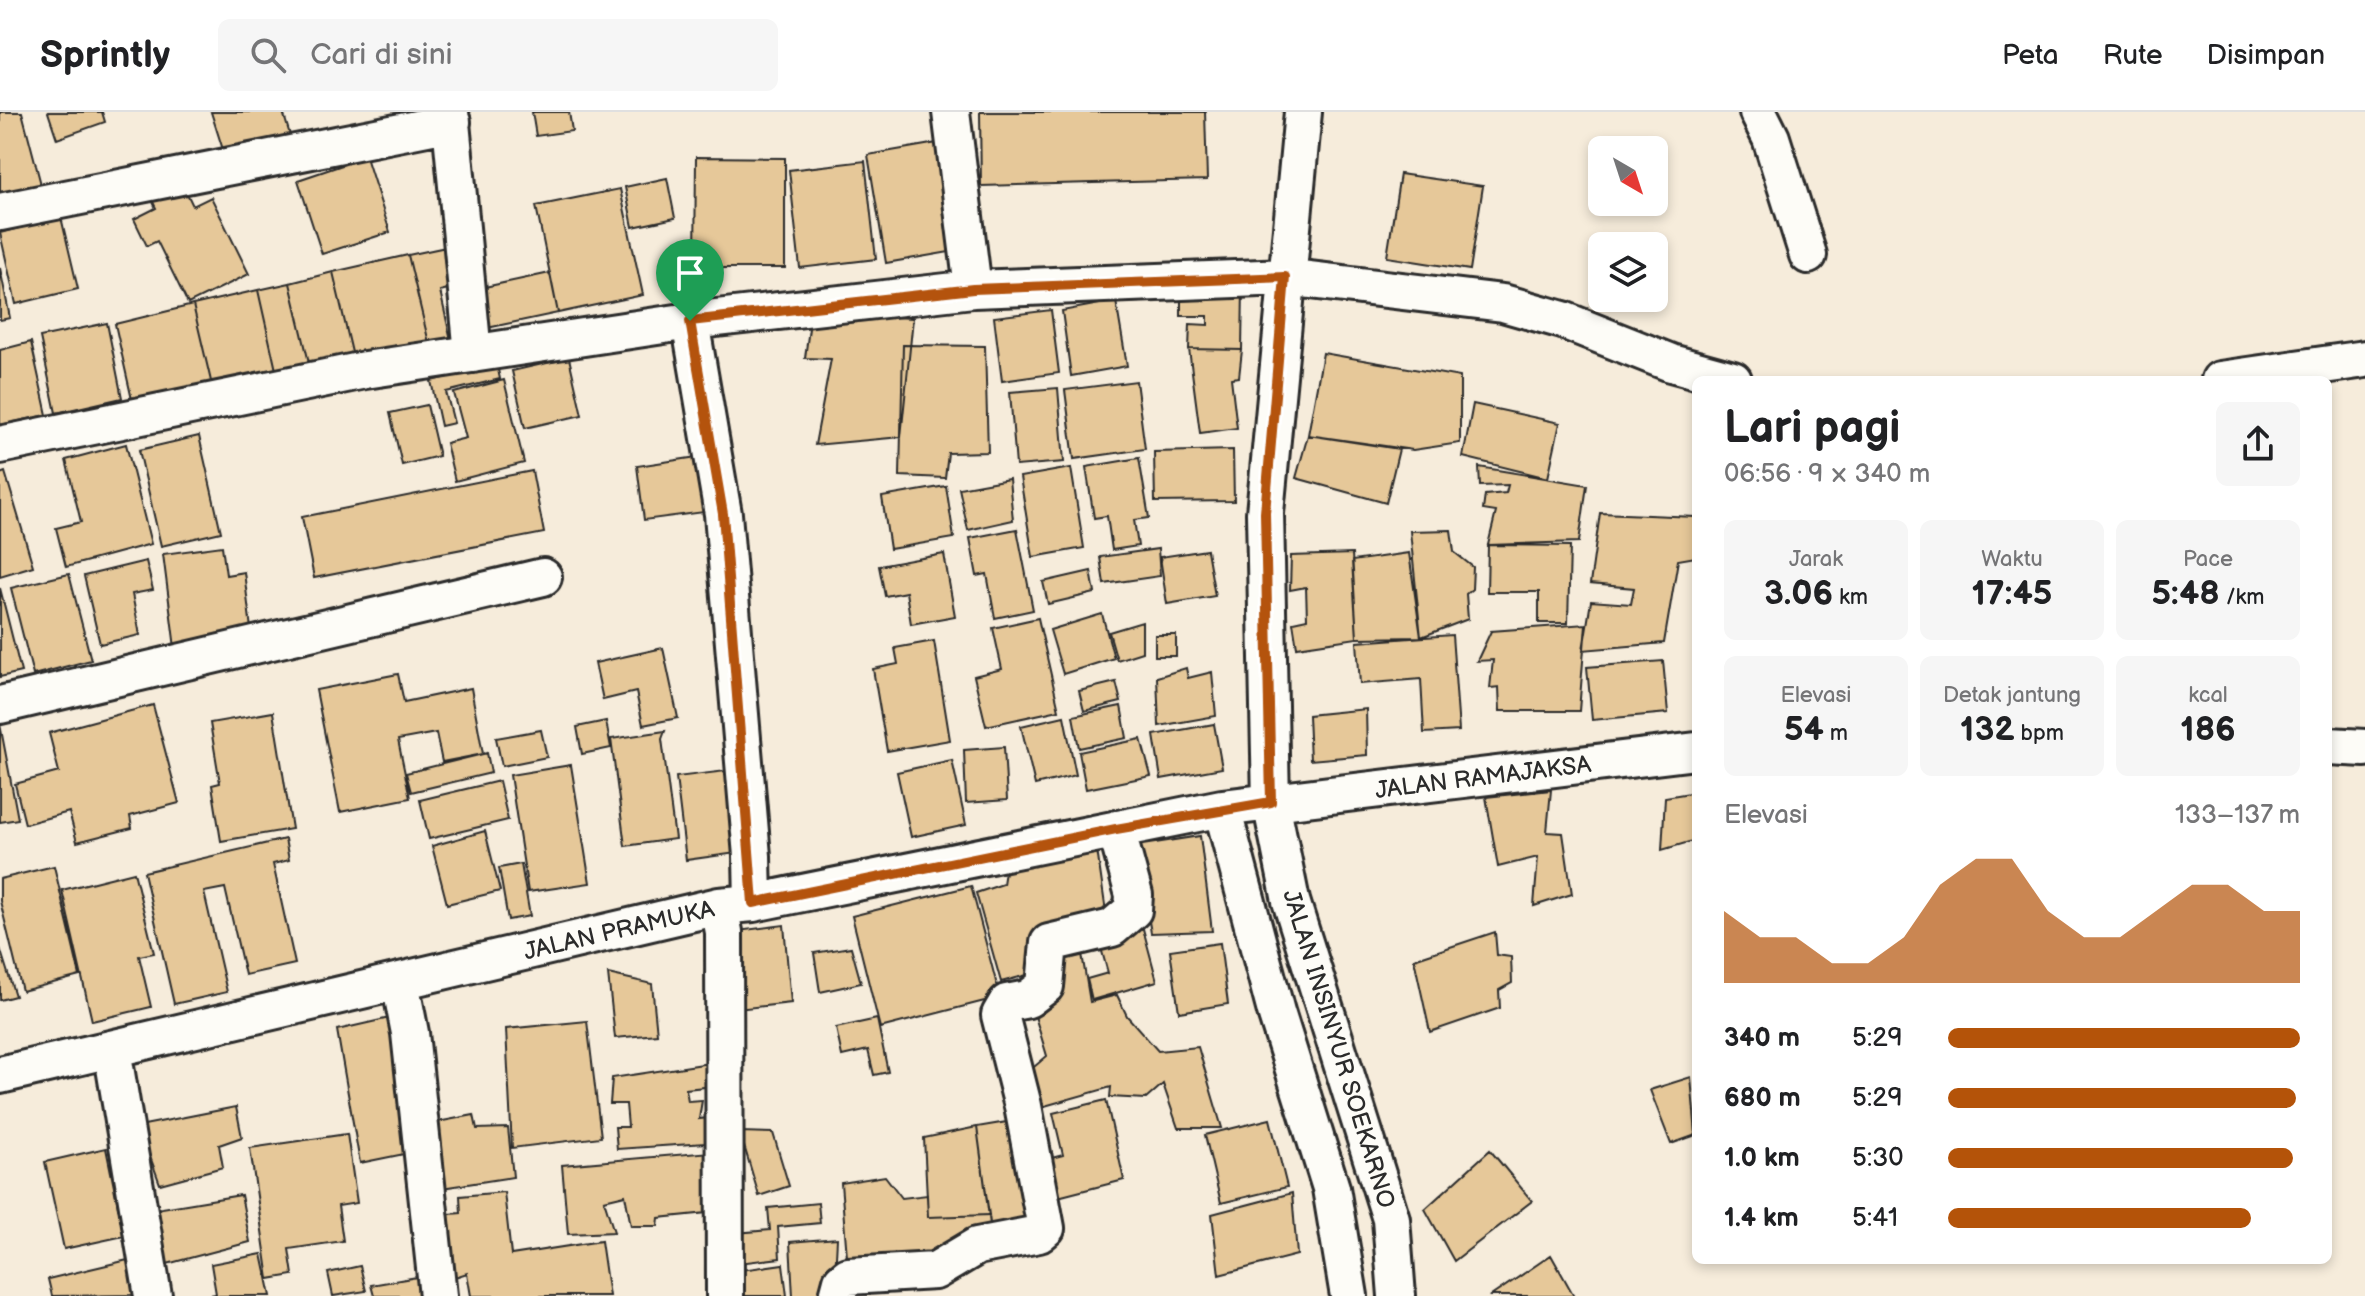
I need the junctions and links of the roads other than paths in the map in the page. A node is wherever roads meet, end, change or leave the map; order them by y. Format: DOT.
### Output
graph roads {
  1 [pos="951,112"];
  2 [pos="1303,112"];
  3 [pos="1758,112"];
  4 [pos="451,117"];
  5 [pos="0,212"];
  6 [pos="1808,255"];
  7 [pos="1285,277"];
  8 [pos="973,289"];
  9 [pos="690,321"];
  10 [pos="473,354"];
  11 [pos="2365,359"];
  12 [pos="1718,376"];
  13 [pos="2248,376"];
  14 [pos="0,445"];
  15 [pos="543,577"];
  16 [pos="0,705"];
  17 [pos="2332,746"];
  18 [pos="2365,748"];
  19 [pos="1692,751"];
  20 [pos="1271,802"];
  21 [pos="1222,808"];
  22 [pos="1116,829"];
  23 [pos="736,904"];
  24 [pos="400,982"];
  25 [pos="112,1049"];
  26 [pos="0,1075"];
  27 [pos="1396,1289"];
  28 [pos="1348,1294"];
  29 [pos="153,1296"];
  30 [pos="438,1296"];
  31 [pos="725,1296"];
  32 [pos="838,1296"];
  1 -- 8 [label="street"];
  2 -- 7 [label="street"];
  3 -- 6 [label="street"];
  4 -- 5 [label="street"];
  4 -- 10 [label="street"];
  7 -- 8 [label="street"];
  7 -- 12 [label="street"];
  7 -- 20 [label="street"];
  8 -- 9 [label="street"];
  9 -- 10 [label="street"];
  9 -- 23 [label="street"];
  10 -- 14 [label="street"];
  11 -- 13 [label="street"];
  15 -- 16 [label="street"];
  17 -- 18 [label="street"];
  19 -- 20 [label="street, JALAN RAMAJAKSA"];
  20 -- 21 [label="street, JALAN PRAMUKA"];
  20 -- 27 [label="street, JALAN INSINYUR SOEKARNO"];
  21 -- 22 [label="street, JALAN PRAMUKA"];
  21 -- 28 [label="street, JALAN INSINYUR SOEKARNO"];
  22 -- 23 [label="street, JALAN PRAMUKA"];
  22 -- 32 [label="street"];
  23 -- 24 [label="street, JALAN PRAMUKA"];
  23 -- 31 [label="street"];
  24 -- 25 [label="street, JALAN PRAMUKA"];
  24 -- 30 [label="street"];
  25 -- 26 [label="street, JALAN PRAMUKA"];
  25 -- 29 [label="street"];
  27 -- 28 [label="street"];
}
